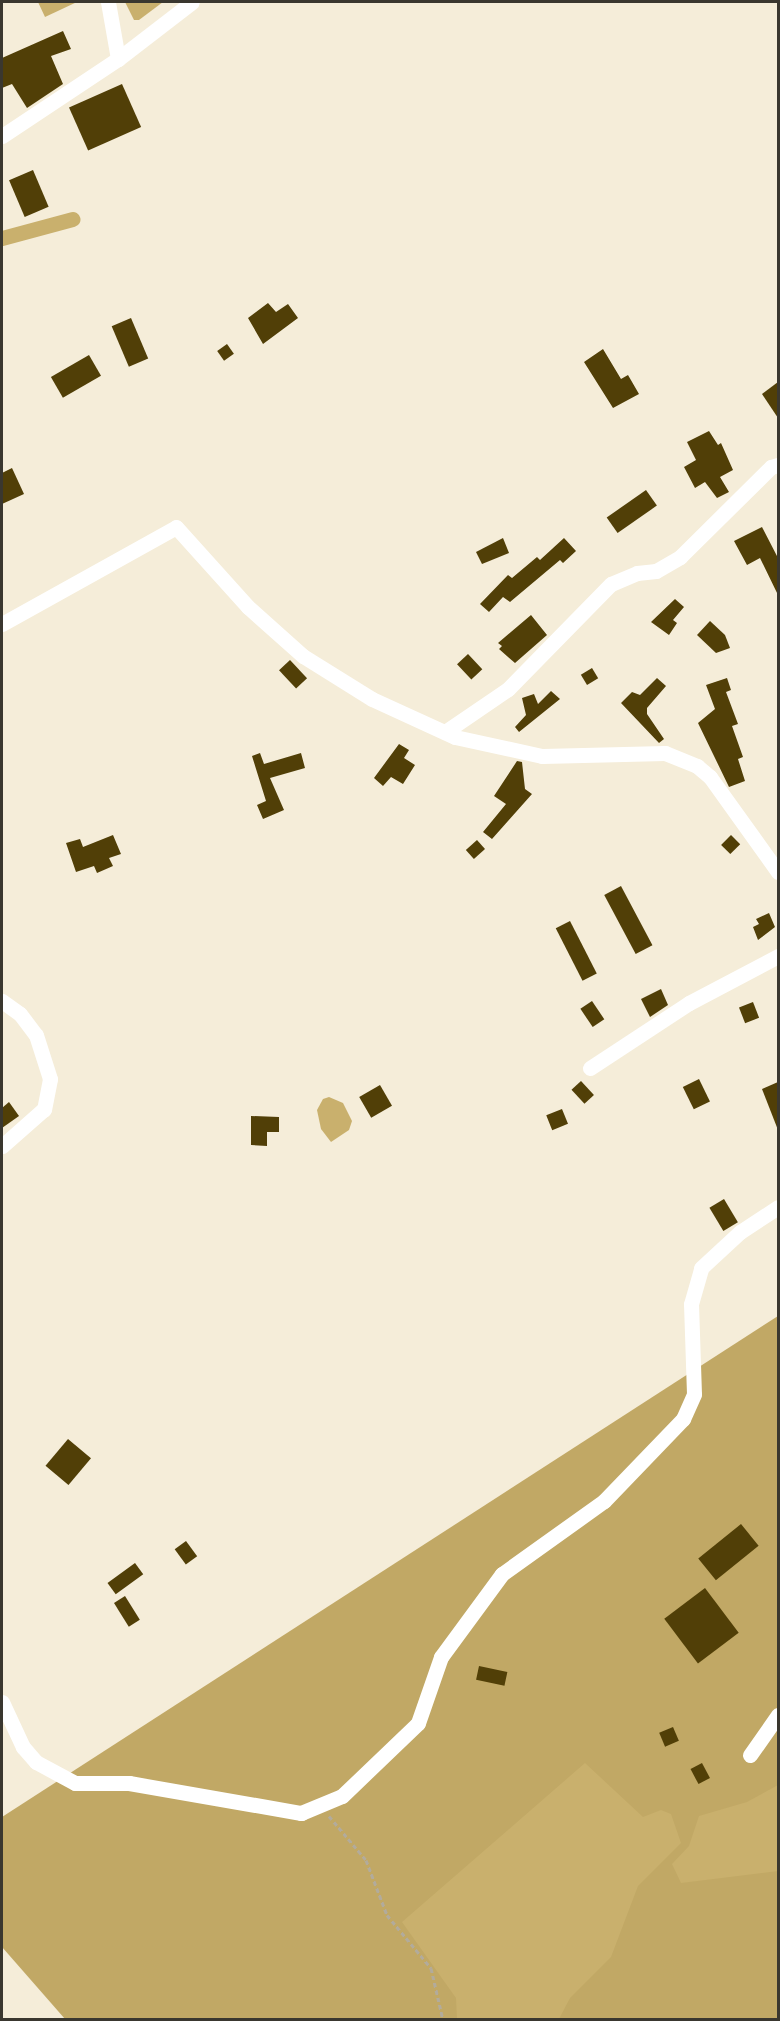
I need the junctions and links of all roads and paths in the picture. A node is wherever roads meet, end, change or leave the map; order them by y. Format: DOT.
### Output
graph roads {
  1 [pos="108,2"];
  2 [pos="192,2"];
  3 [pos="118,59"];
  4 [pos="2,136"];
  5 [pos="778,465"];
  6 [pos="2,624"];
  7 [pos="445,732"];
  8 [pos="778,872"];
  9 [pos="778,956"];
  10 [pos="2,1001"];
  11 [pos="590,1068"];
  12 [pos="2,1146"];
  13 [pos="778,1207"];
  14 [pos="2,1702"];
  15 [pos="778,1715"];
  16 [pos="750,1755"];
  17 [pos="322,1807"];
  18 [pos="443,2019"];
  1 -- 3 [label="street"];
  2 -- 3 [label="street"];
  3 -- 4 [label="street"];
  5 -- 7 [label="street"];
  6 -- 7 [label="street"];
  7 -- 8 [label="street"];
  9 -- 11 [label="street"];
  10 -- 12 [label="street"];
  13 -- 17 [label="street"];
  14 -- 17 [label="street"];
  15 -- 16 [label="street"];
  17 -- 18 [label="path"];
}
